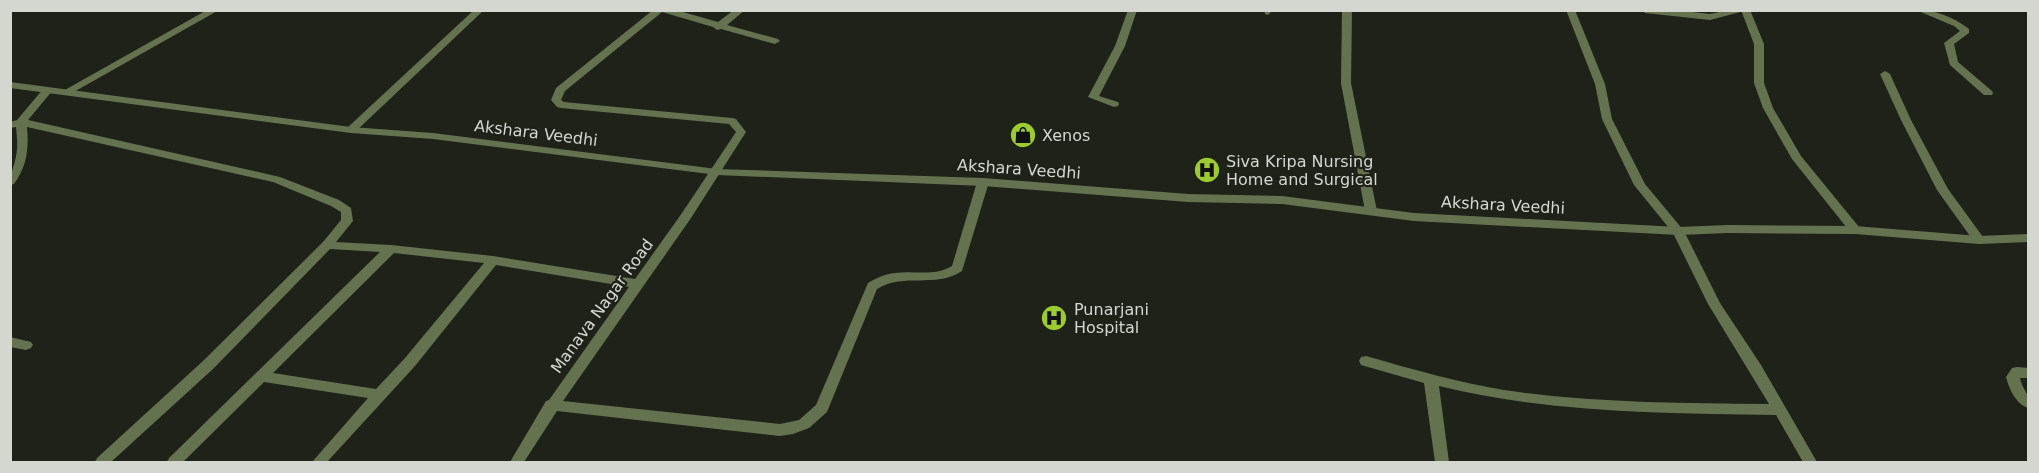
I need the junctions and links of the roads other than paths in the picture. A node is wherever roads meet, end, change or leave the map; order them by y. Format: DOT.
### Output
graph roads {
  1 [pos="215,10"];
  2 [pos="480,10"];
  3 [pos="659,10"];
  4 [pos="664,10"];
  5 [pos="741,10"];
  6 [pos="1133,10"];
  7 [pos="1347,10"];
  8 [pos="1570,10"];
  9 [pos="1645,10"];
  10 [pos="1744,10"];
  11 [pos="1920,10"];
  12 [pos="1669,12"];
  13 [pos="717,27"];
  14 [pos="776,41"];
  15 [pos="1885,74"];
  16 [pos="10,85"];
  17 [pos="48,90"];
  18 [pos="68,91"];
  19 [pos="1988,93"];
  20 [pos="1114,104"];
  21 [pos="16,124"];
  22 [pos="351,130"];
  23 [pos="717,172"];
  24 [pos="10,182"];
  25 [pos="983,182"];
  26 [pos="1371,211"];
  27 [pos="1855,230"];
  28 [pos="1678,231"];
  29 [pos="2028,238"];
  30 [pos="1979,240"];
  31 [pos="327,245"];
  32 [pos="391,249"];
  33 [pos="493,260"];
  34 [pos="639,285"];
  35 [pos="10,342"];
  36 [pos="26,345"];
  37 [pos="1366,361"];
  38 [pos="2028,373"];
  39 [pos="261,376"];
  40 [pos="1431,380"];
  41 [pos="379,395"];
  42 [pos="2028,403"];
  43 [pos="551,405"];
  44 [pos="1779,410"];
  45 [pos="102,462"];
  46 [pos="174,462"];
  47 [pos="319,462"];
  48 [pos="517,462"];
  49 [pos="1442,462"];
  50 [pos="1810,462"];
  1 -- 18 [label="street"];
  2 -- 22 [label="street"];
  3 -- 23 [label="street, Manava Nagar Road"];
  4 -- 13 [label="street"];
  5 -- 13 [label="street"];
  6 -- 20 [label="street"];
  7 -- 26 [label="street"];
  8 -- 28 [label="street"];
  9 -- 12 [label="street"];
  10 -- 12 [label="street"];
  10 -- 27 [label="street"];
  11 -- 19 [label="street"];
  13 -- 14 [label="street"];
  15 -- 30 [label="street"];
  16 -- 17 [label="street, Akshara Veedhi"];
  17 -- 18 [label="street, Akshara Veedhi"];
  17 -- 21 [label="street"];
  18 -- 22 [label="street, Akshara Veedhi"];
  21 -- 24 [label="street"];
  21 -- 31 [label="street"];
  22 -- 23 [label="street, Akshara Veedhi"];
  23 -- 25 [label="street, Akshara Veedhi"];
  23 -- 34 [label="street, Manava Nagar Road"];
  25 -- 26 [label="street, Akshara Veedhi"];
  25 -- 43 [label="street"];
  26 -- 28 [label="street, Akshara Veedhi"];
  27 -- 28 [label="street, Akshara Veedhi"];
  27 -- 30 [label="street, Akshara Veedhi"];
  28 -- 44 [label="street"];
  29 -- 30 [label="street, Akshara Veedhi"];
  31 -- 32 [label="street"];
  31 -- 45 [label="street"];
  32 -- 33 [label="street"];
  32 -- 39 [label="street"];
  33 -- 34 [label="street"];
  33 -- 41 [label="street"];
  34 -- 43 [label="street, Manava Nagar Road"];
  35 -- 36 [label="street"];
  37 -- 40 [label="street"];
  38 -- 42 [label="street"];
  39 -- 41 [label="street"];
  39 -- 46 [label="street"];
  40 -- 44 [label="street"];
  40 -- 49 [label="street"];
  41 -- 47 [label="street"];
  43 -- 48 [label="street, Manava Nagar Road"];
  44 -- 50 [label="street"];
}
